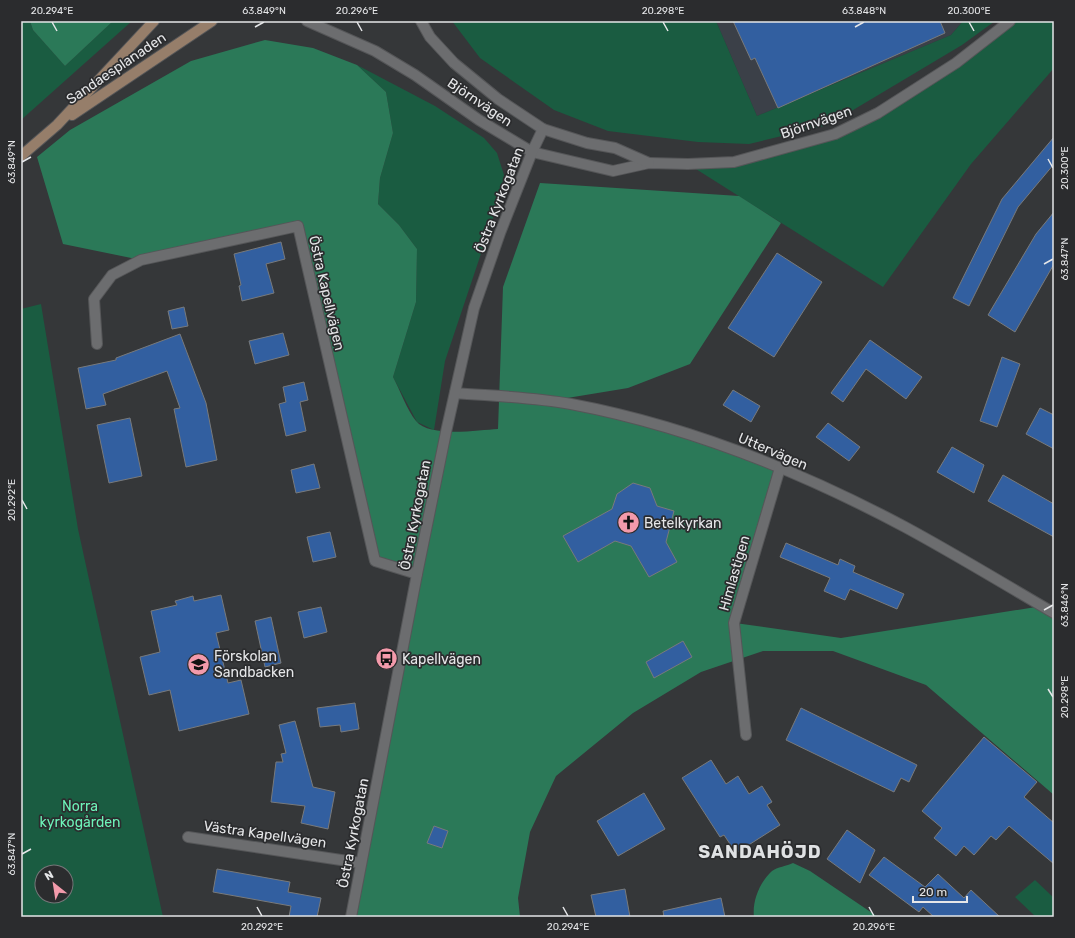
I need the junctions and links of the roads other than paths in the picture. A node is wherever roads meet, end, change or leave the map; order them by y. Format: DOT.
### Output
graph roads {
  1 [pos="154,21"];
  2 [pos="212,21"];
  3 [pos="307,21"];
  4 [pos="421,21"];
  5 [pos="1010,21"];
  6 [pos="57,125"];
  7 [pos="543,129"];
  8 [pos="532,152"];
  9 [pos="21,156"];
  10 [pos="649,163"];
  11 [pos="97,344"];
  12 [pos="455,393"];
  13 [pos="780,468"];
  14 [pos="417,574"];
  15 [pos="1054,613"];
  16 [pos="746,735"];
  17 [pos="188,837"];
  18 [pos="360,863"];
  19 [pos="351,917"];
  1 -- 6 [label="main road, Sandaesplanaden"];
  2 -- 6 [label="main road, Sandaesplanaden"];
  3 -- 8 [label="street, Björnvägen"];
  4 -- 7 [label="street, Björnvägen"];
  5 -- 10 [label="street, Björnvägen"];
  6 -- 9 [label="main road, Sandaesplanaden"];
  7 -- 8 [label="street, Östra Kyrkogatan"];
  7 -- 10 [label="street, Björnvägen"];
  8 -- 10 [label="street, Björnvägen"];
  8 -- 12 [label="street, Östra Kyrkogatan"];
  11 -- 14 [label="street, Östra Kapellvägen"];
  12 -- 13 [label="street, Uttervägen"];
  12 -- 14 [label="street, Östra Kyrkogatan"];
  13 -- 15 [label="street, Uttervägen"];
  13 -- 16 [label="street, Himlastigen"];
  14 -- 18 [label="street, Östra Kyrkogatan"];
  17 -- 18 [label="street, Västra Kapellvägen"];
  18 -- 19 [label="street, Östra Kyrkogatan"];
}
